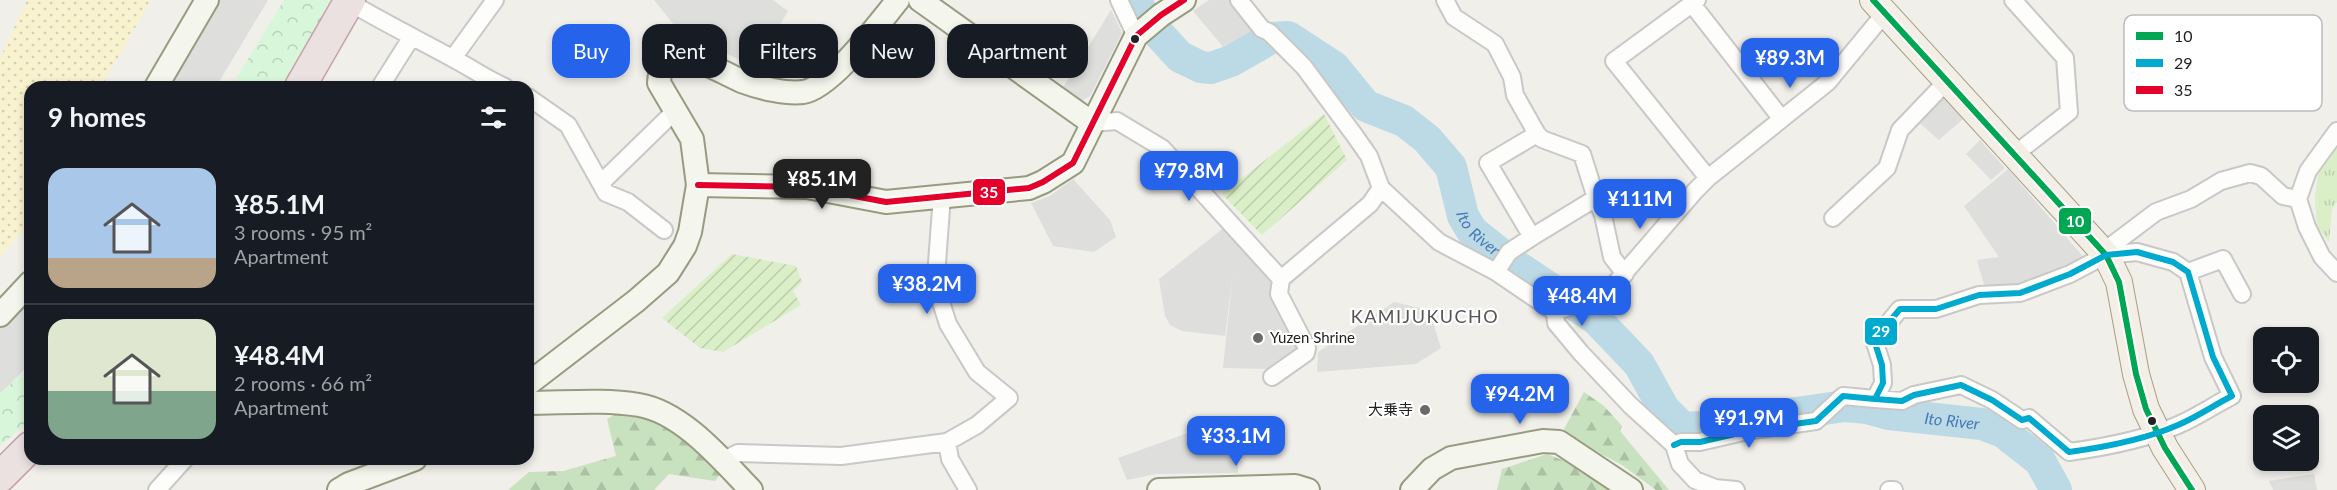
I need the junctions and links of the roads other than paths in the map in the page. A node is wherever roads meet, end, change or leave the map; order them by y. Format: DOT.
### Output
graph roads {
  1 [pos="207,0"];
  2 [pos="495,0"];
  3 [pos="898,0"];
  4 [pos="920,0"];
  5 [pos="1119,0"];
  6 [pos="1184,0"];
  7 [pos="1239,0"];
  8 [pos="1445,0"];
  9 [pos="2013,0"];
  10 [pos="350,1"];
  11 [pos="1695,2"];
  12 [pos="1879,6"];
  13 [pos="1136,36"];
  14 [pos="411,38"];
  15 [pos="453,58"];
  16 [pos="160,81"];
  17 [pos="303,81"];
  18 [pos="384,81"];
  19 [pos="490,81"];
  20 [pos="1946,82"];
  21 [pos="534,101"];
  22 [pos="675,111"];
  23 [pos="1781,118"];
  24 [pos="1092,123"];
  25 [pos="2337,131"];
  26 [pos="1537,134"];
  27 [pos="2014,155"];
  28 [pos="1708,178"];
  29 [pos="601,183"];
  30 [pos="698,185"];
  31 [pos="1381,188"];
  32 [pos="942,196"];
  33 [pos="1596,198"];
  34 [pos="2298,199"];
  35 [pos="1833,218"];
  36 [pos="663,230"];
  37 [pos="1532,237"];
  38 [pos="2104,254"];
  39 [pos="1496,272"];
  40 [pos="2188,272"];
  41 [pos="2337,273"];
  42 [pos="1625,274"];
  43 [pos="1281,279"];
  44 [pos="24,289"];
  45 [pos="2242,294"];
  46 [pos="1561,310"];
  47 [pos="0,315"];
  48 [pos="1272,377"];
  49 [pos="534,379"];
  50 [pos="1875,399"];
  51 [pos="534,403"];
  52 [pos="2158,433"];
  53 [pos="947,442"];
  54 [pos="1674,445"];
  55 [pos="24,453"];
  56 [pos="722,461"];
  57 [pos="180,465"];
  58 [pos="399,465"];
  59 [pos="0,477"];
  60 [pos="157,490"];
  61 [pos="339,490"];
  62 [pos="751,490"];
  63 [pos="968,490"];
  64 [pos="1159,490"];
  65 [pos="1308,490"];
  66 [pos="1412,490"];
  67 [pos="1631,490"];
  68 [pos="1736,490"];
  69 [pos="1889,490"];
  70 [pos="1894,490"];
  71 [pos="2192,490"];
  1 -- 16 [label="street"];
  2 -- 15 [label="street"];
  3 -- 22 [label="street"];
  4 -- 24 [label="street"];
  5 -- 13 [label="street"];
  6 -- 13 [label="street"];
  7 -- 31 [label="street"];
  8 -- 26 [label="street"];
  9 -- 27 [label="street"];
  10 -- 14 [label="street"];
  10 -- 17 [label="highway"];
  11 -- 23 [label="street"];
  11 -- 28 [label="street"];
  12 -- 20 [label="main road"];
  12 -- 23 [label="street"];
  13 -- 24 [label="street"];
  14 -- 15 [label="street"];
  14 -- 18 [label="street"];
  15 -- 19 [label="street"];
  20 -- 27 [label="main road"];
  20 -- 35 [label="street"];
  21 -- 29 [label="street"];
  22 -- 29 [label="street"];
  22 -- 30 [label="street"];
  23 -- 28 [label="street"];
  24 -- 32 [label="street"];
  24 -- 43 [label="street"];
  25 -- 34 [label="street"];
  26 -- 33 [label="street"];
  26 -- 37 [label="street"];
  27 -- 38 [label="main road"];
  28 -- 42 [label="street"];
  29 -- 36 [label="street"];
  30 -- 32 [label="street"];
  30 -- 49 [label="street"];
  31 -- 39 [label="street"];
  31 -- 43 [label="street"];
  32 -- 53 [label="street"];
  33 -- 37 [label="street"];
  33 -- 42 [label="street"];
  34 -- 38 [label="street"];
  34 -- 41 [label="street"];
  37 -- 39 [label="street"];
  38 -- 40 [label="street"];
  38 -- 50 [label="street"];
  38 -- 52 [label="main road"];
  39 -- 46 [label="street"];
  40 -- 45 [label="street"];
  40 -- 52 [label="street"];
  42 -- 46 [label="street"];
  43 -- 48 [label="street"];
  44 -- 47 [label="street"];
  46 -- 54 [label="street"];
  50 -- 52 [label="street"];
  50 -- 54 [label="street"];
  51 -- 56 [label="street"];
  52 -- 71 [label="main road"];
  53 -- 56 [label="street"];
  53 -- 63 [label="street"];
  54 -- 68 [label="street"];
  55 -- 59 [label="highway"];
  56 -- 62 [label="street"];
  57 -- 60 [label="street"];
  58 -- 61 [label="street"];
  64 -- 65 [label="street"];
  66 -- 67 [label="street"];
  69 -- 70 [label="street"];
}
